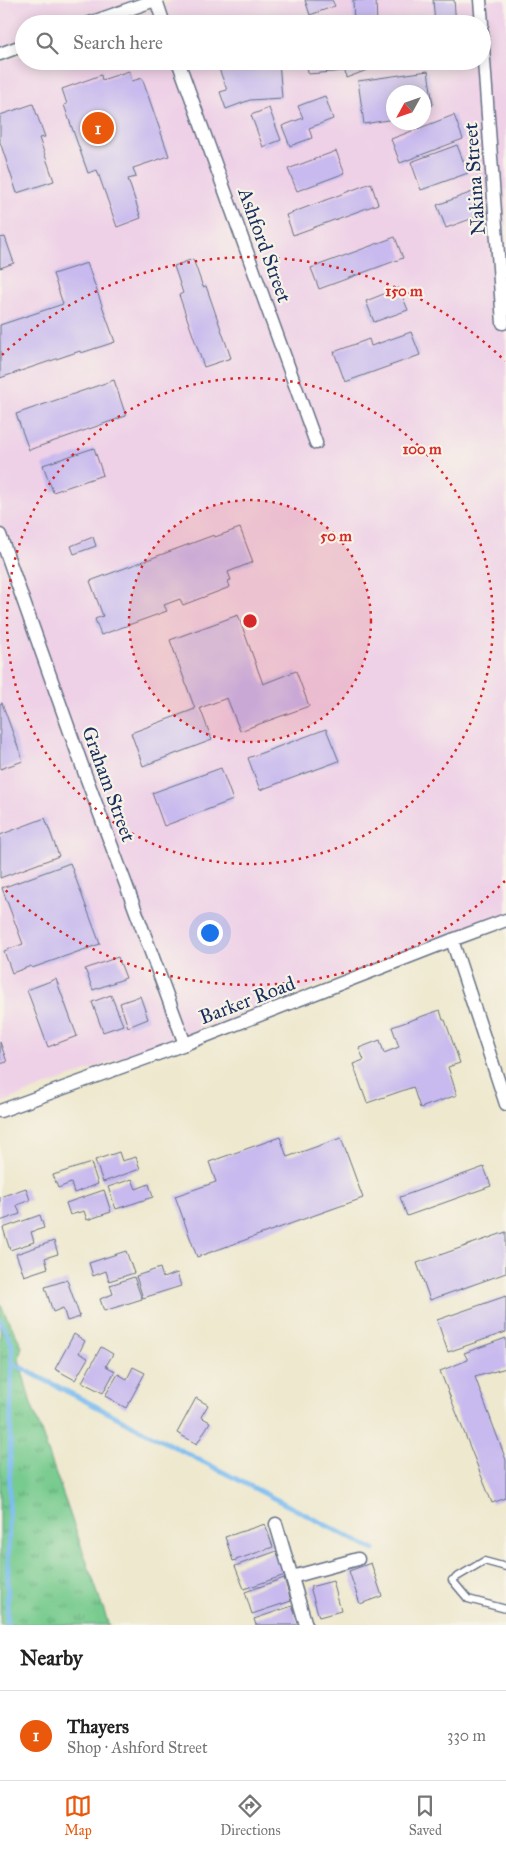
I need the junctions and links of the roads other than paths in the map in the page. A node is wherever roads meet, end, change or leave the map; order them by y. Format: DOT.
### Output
graph roads {
  1 [pos="156,0"];
  2 [pos="480,0"];
  3 [pos="112,15"];
  4 [pos="161,15"];
  5 [pos="481,15"];
  6 [pos="15,49"];
  7 [pos="0,54"];
  8 [pos="181,70"];
  9 [pos="485,70"];
  10 [pos="503,323"];
  11 [pos="316,442"];
  12 [pos="0,535"];
  13 [pos="506,920"];
  14 [pos="452,940"];
  15 [pos="185,1044"];
  16 [pos="506,1104"];
  17 [pos="0,1111"];
  18 [pos="276,1524"];
  19 [pos="358,1559"];
  20 [pos="506,1567"];
  21 [pos="292,1577"];
  22 [pos="506,1609"];
  23 [pos="306,1625"];
  1 -- 3 [label="street"];
  1 -- 4 [label="street"];
  2 -- 5 [label="street"];
  6 -- 7 [label="street"];
  8 -- 11 [label="street, Ashford Street"];
  9 -- 10 [label="street, Nakina Street"];
  12 -- 15 [label="street, Graham Street"];
  13 -- 14 [label="street, Barker Road"];
  14 -- 15 [label="street, Barker Road"];
  14 -- 16 [label="street"];
  15 -- 17 [label="street, Barker Road"];
  18 -- 21 [label="street"];
  19 -- 21 [label="street"];
  20 -- 22 [label="lane"];
  21 -- 23 [label="street"];
}
